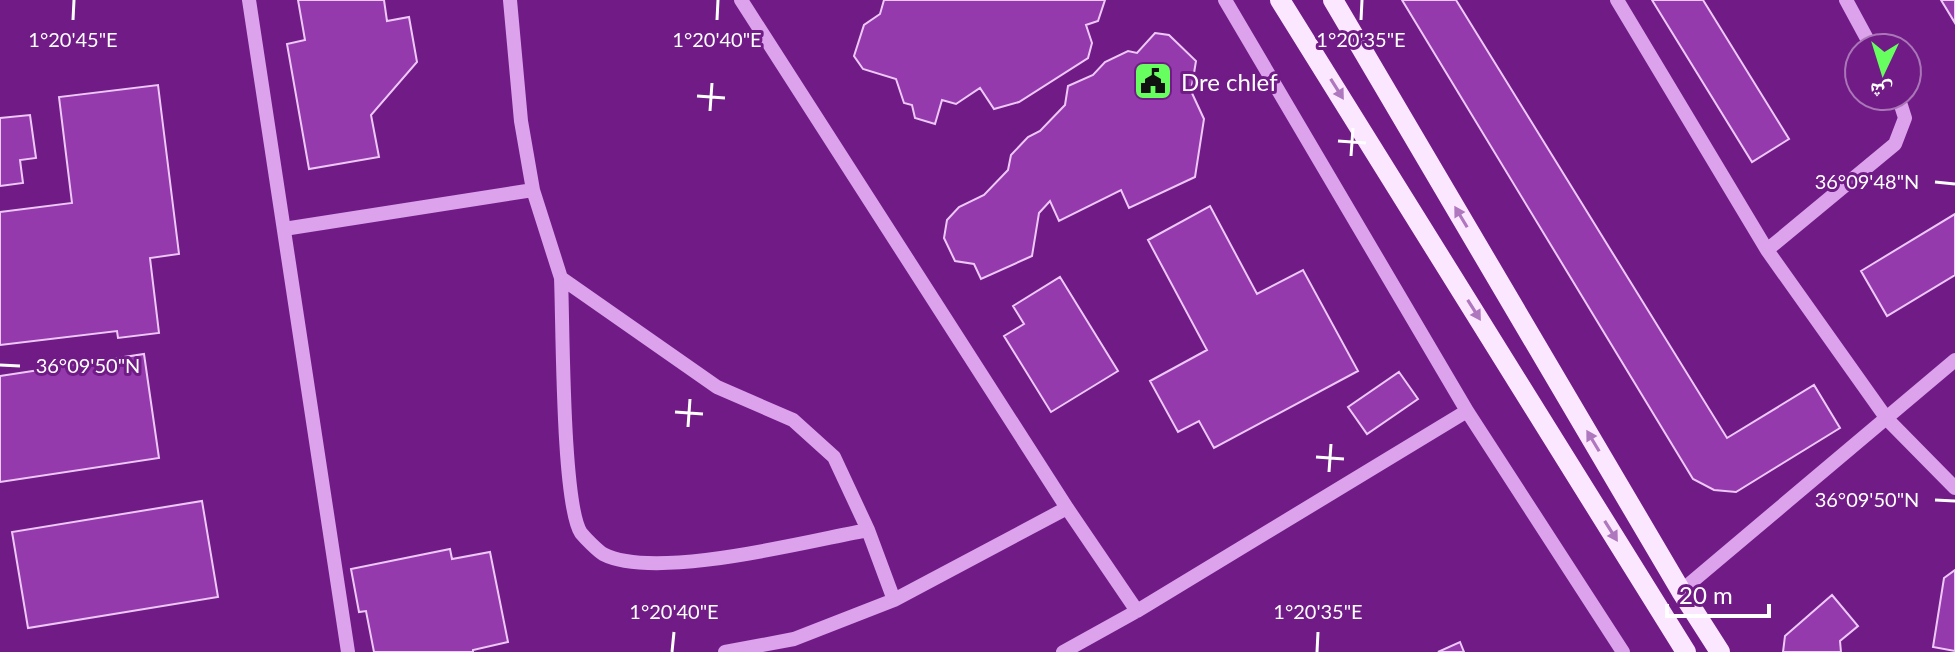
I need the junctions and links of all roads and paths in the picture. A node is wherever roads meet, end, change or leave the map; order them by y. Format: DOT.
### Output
graph roads {
  1 [pos="249,0"];
  2 [pos="510,0"];
  3 [pos="741,0"];
  4 [pos="1225,0"];
  5 [pos="1280,0"];
  6 [pos="1333,0"];
  7 [pos="1617,0"];
  8 [pos="1846,0"];
  9 [pos="1863,32"];
  10 [pos="1903,112"];
  11 [pos="533,190"];
  12 [pos="284,229"];
  13 [pos="1767,250"];
  14 [pos="561,278"];
  15 [pos="1955,360"];
  16 [pos="1467,411"];
  17 [pos="1887,419"];
  18 [pos="1955,488"];
  19 [pos="1067,508"];
  20 [pos="868,530"];
  21 [pos="1681,591"];
  22 [pos="894,600"];
  23 [pos="1137,611"];
  24 [pos="348,652"];
  25 [pos="725,652"];
  26 [pos="1063,652"];
  27 [pos="1623,652"];
  28 [pos="1686,652"];
  29 [pos="1720,652"];
  1 -- 12 [label="street"];
  2 -- 11 [label="street"];
  3 -- 19 [label="street"];
  4 -- 16 [label="street"];
  5 -- 28 [label="main road, one-way"];
  21 -- 6 [label="main road, one-way"];
  7 -- 13 [label="street"];
  8 -- 9 [label="street"];
  10 -- 13 [label="street"];
  11 -- 12 [label="street"];
  11 -- 14 [label="street"];
  12 -- 24 [label="street"];
  13 -- 17 [label="street"];
  14 -- 20 [label="street"];
  14 -- 20 [label="street"];
  15 -- 17 [label="street"];
  16 -- 23 [label="street"];
  16 -- 27 [label="street"];
  17 -- 18 [label="street"];
  17 -- 21 [label="street"];
  19 -- 22 [label="street"];
  19 -- 23 [label="street"];
  20 -- 22 [label="street"];
  21 -- 29 [label="main road"];
  22 -- 25 [label="street"];
  23 -- 26 [label="street"];
}
